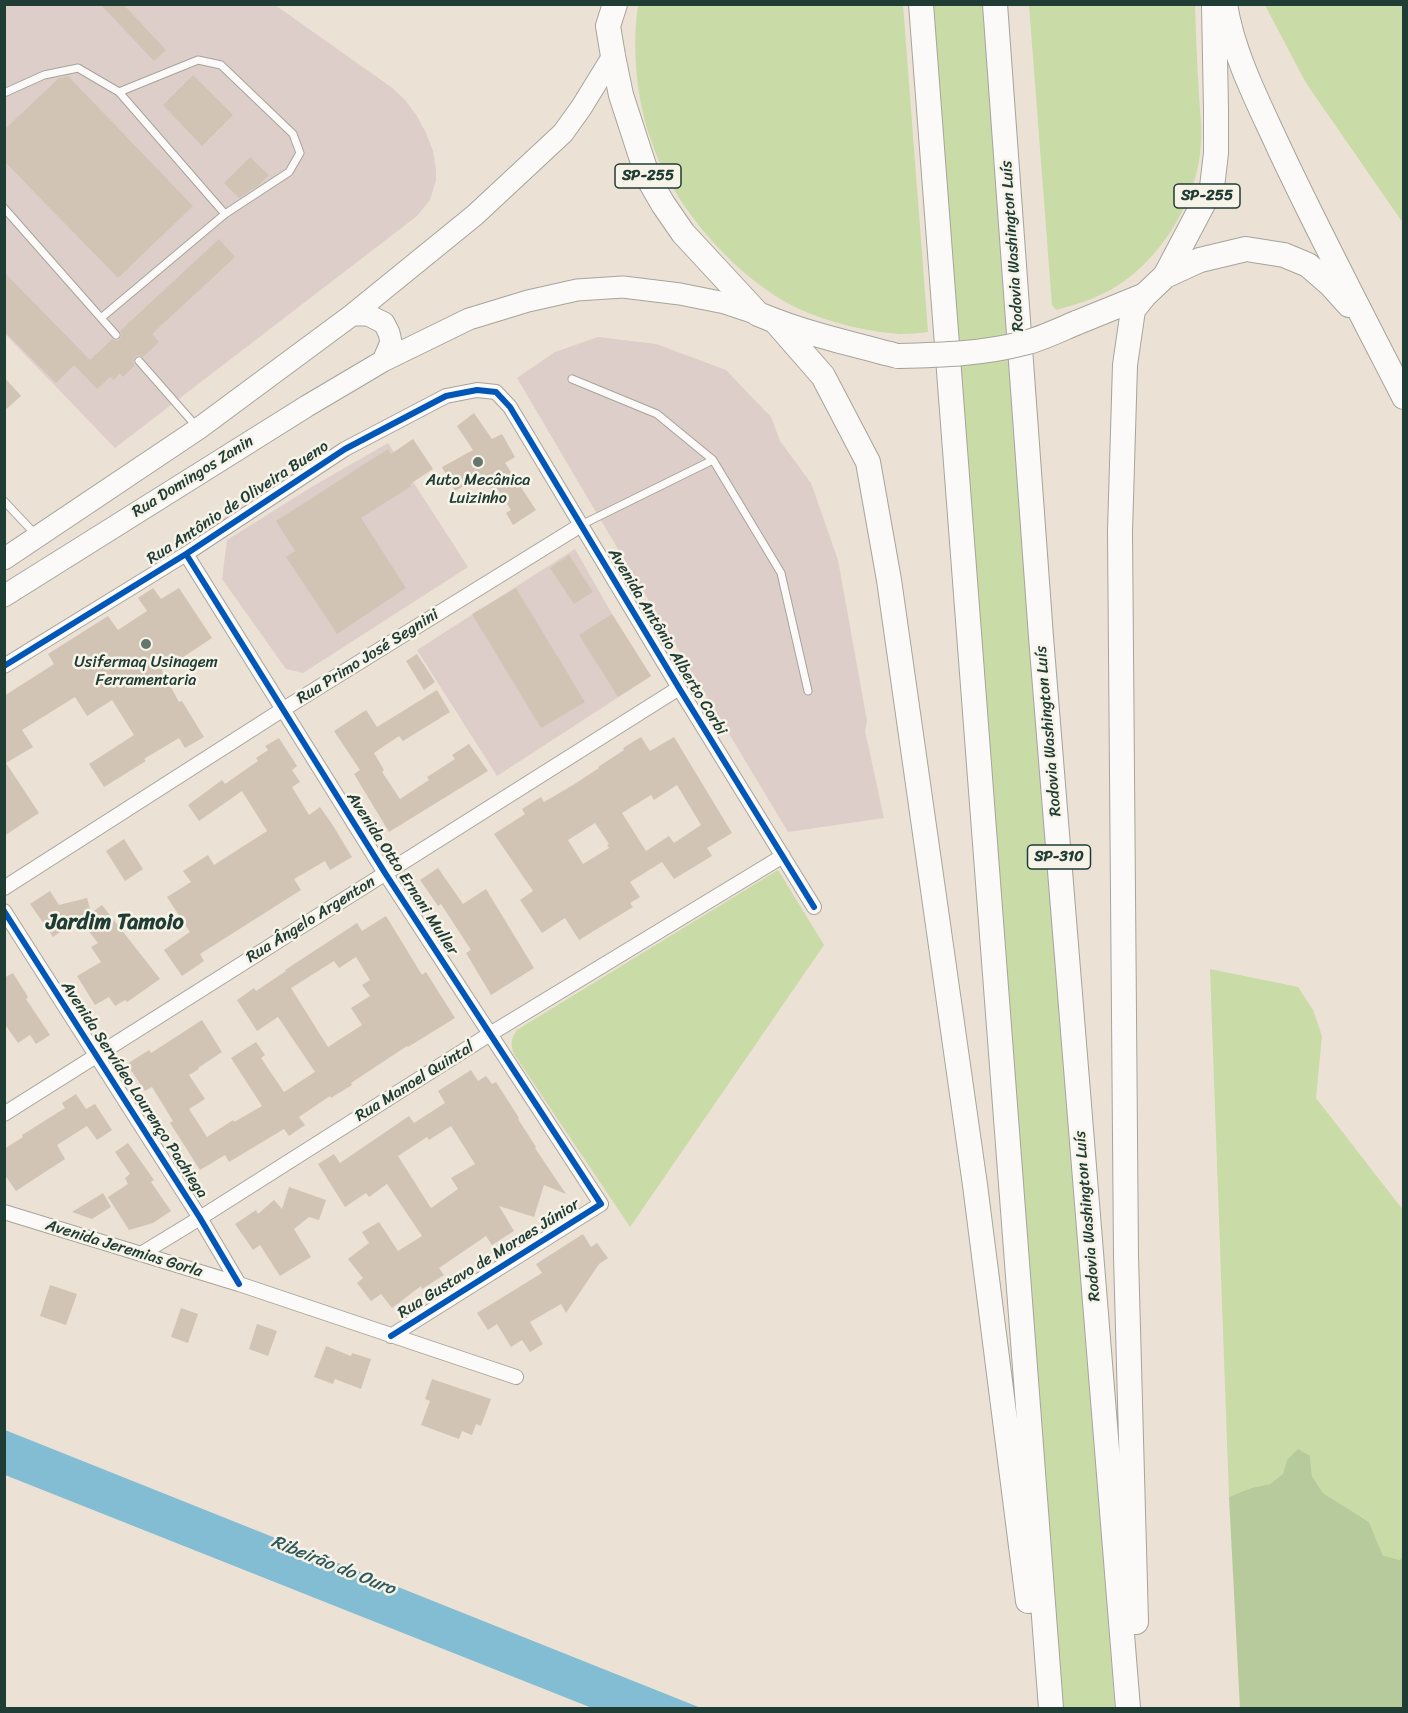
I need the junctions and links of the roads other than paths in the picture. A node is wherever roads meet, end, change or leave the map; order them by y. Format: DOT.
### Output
graph roads {
  1 [pos="597,4"];
  2 [pos="921,4"];
  3 [pos="995,4"];
  4 [pos="1214,4"];
  5 [pos="1225,4"];
  6 [pos="611,15"];
  7 [pos="613,56"];
  8 [pos="118,92"];
  9 [pos="4,93"];
  10 [pos="4,208"];
  11 [pos="225,214"];
  12 [pos="1165,276"];
  13 [pos="1145,295"];
  14 [pos="352,315"];
  15 [pos="766,317"];
  16 [pos="101,318"];
  17 [pos="1367,325"];
  18 [pos="116,335"];
  19 [pos="139,361"];
  20 [pos="383,361"];
  21 [pos="572,379"];
  22 [pos="496,392"];
  23 [pos="1404,397"];
  24 [pos="198,429"];
  25 [pos="713,460"];
  26 [pos="4,501"];
  27 [pos="581,525"];
  28 [pos="38,537"];
  29 [pos="186,554"];
  30 [pos="4,559"];
  31 [pos="4,596"];
  32 [pos="4,666"];
  33 [pos="679,688"];
  34 [pos="808,691"];
  35 [pos="282,710"];
  36 [pos="783,856"];
  37 [pos="385,873"];
  38 [pos="4,888"];
  39 [pos="814,907"];
  40 [pos="4,911"];
  41 [pos="490,1034"];
  42 [pos="96,1057"];
  43 [pos="4,1114"];
  44 [pos="601,1204"];
  45 [pos="4,1212"];
  46 [pos="200,1218"];
  47 [pos="141,1254"];
  48 [pos="239,1284"];
  49 [pos="392,1336"];
  50 [pos="516,1377"];
  51 [pos="1042,1708"];
  52 [pos="1051,1708"];
  53 [pos="1128,1708"];
  54 [pos="1139,1708"];
  1 -- 6 [label="highway, SP-255"];
  2 -- 52 [label="highway"];
  3 -- 53 [label="highway, Rodovia Washington Luís / SP-310"];
  4 -- 12 [label="highway, SP-255"];
  5 -- 17 [label="highway, SP-255"];
  6 -- 7 [label="highway, SP-255"];
  7 -- 14 [label="main road"];
  7 -- 15 [label="highway, SP-255"];
  8 -- 9 [label="lane"];
  8 -- 11 [label="lane"];
  8 -- 11 [label="lane"];
  10 -- 16 [label="lane"];
  11 -- 16 [label="lane"];
  12 -- 13 [label="highway, SP-255"];
  12 -- 17 [label="highway, SP-255"];
  13 -- 15 [label="highway, SP-255, bridge"];
  13 -- 54 [label="highway"];
  14 -- 20 [label="main road"];
  14 -- 24 [label="main road"];
  15 -- 20 [label="main road, Rua Domingos Zanin"];
  15 -- 51 [label="highway"];
  16 -- 18 [label="lane"];
  17 -- 23 [label="highway, SP-255"];
  19 -- 24 [label="lane"];
  20 -- 31 [label="main road, Rua Domingos Zanin"];
  21 -- 25 [label="lane"];
  22 -- 27 [label="street, Avenida Antônio Alberto Corbi"];
  22 -- 29 [label="street, Rua Antônio de Oliveira Bueno"];
  24 -- 28 [label="main road"];
  25 -- 27 [label="lane"];
  25 -- 34 [label="lane"];
  26 -- 28 [label="lane"];
  27 -- 33 [label="street, Avenida Antônio Alberto Corbi"];
  27 -- 35 [label="street, Rua Primo José Segnini"];
  28 -- 30 [label="main road"];
  29 -- 32 [label="street, Rua Antônio de Oliveira Bueno"];
  29 -- 35 [label="street, Avenida Otto Ernani Muller"];
  33 -- 36 [label="street, Avenida Antônio Alberto Corbi"];
  33 -- 37 [label="street, Rua Ângelo Argenton"];
  35 -- 37 [label="street, Avenida Otto Ernani Muller"];
  35 -- 38 [label="street, Rua Primo José Segnini"];
  36 -- 39 [label="street, Avenida Antônio Alberto Corbi"];
  36 -- 41 [label="street, Rua Manoel Quintal"];
  37 -- 41 [label="street, Avenida Otto Ernani Muller"];
  37 -- 42 [label="street, Rua Ângelo Argenton"];
  40 -- 42 [label="street, Avenida Servídeo Lourenço Pachiega"];
  41 -- 44 [label="street, Avenida Otto Ernani Muller"];
  41 -- 46 [label="street, Rua Manoel Quintal"];
  42 -- 43 [label="street, Rua Ângelo Argenton"];
  42 -- 46 [label="street, Avenida Servídeo Lourenço Pachiega"];
  44 -- 49 [label="street, Rua Gustavo de Moraes Júnior"];
  45 -- 47 [label="street, Avenida Jeremias Gorla"];
  46 -- 47 [label="street, Rua Manoel Quintal"];
  46 -- 48 [label="street, Avenida Servídeo Lourenço Pachiega"];
  47 -- 48 [label="street, Avenida Jeremias Gorla"];
  48 -- 49 [label="street, Avenida Jeremias Gorla"];
  49 -- 50 [label="street, Avenida Jeremias Gorla"];
}
